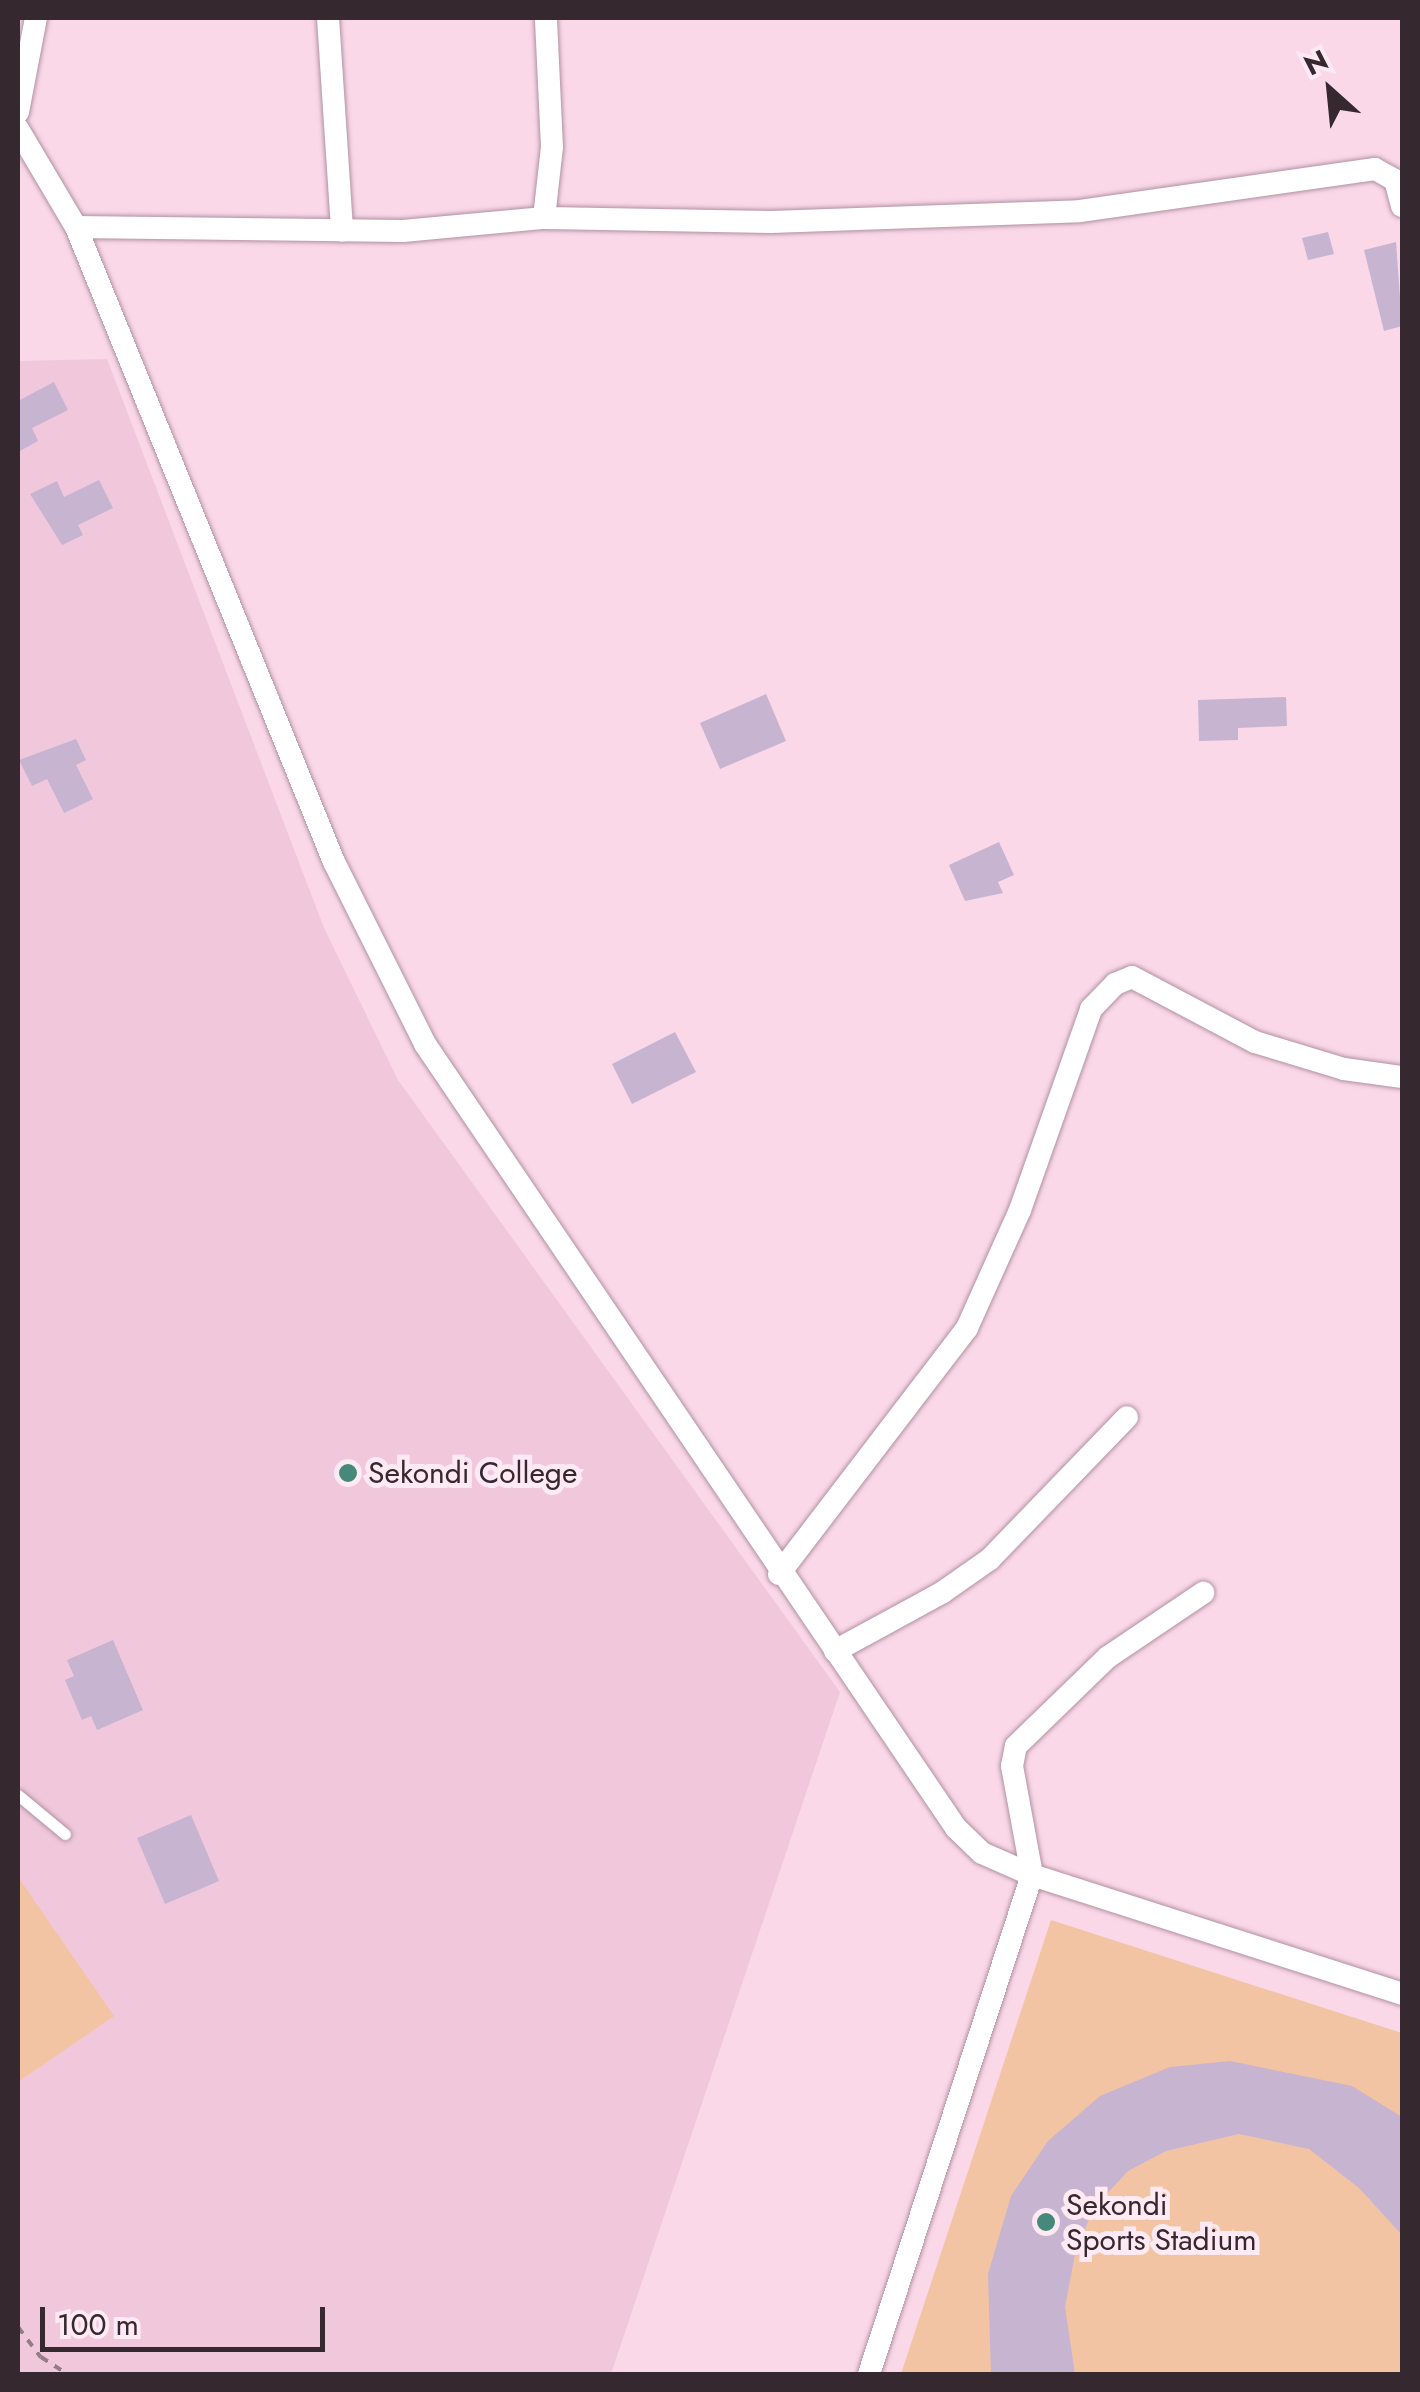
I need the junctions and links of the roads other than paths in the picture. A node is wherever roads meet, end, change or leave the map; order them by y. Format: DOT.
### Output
graph roads {
  1 [pos="328,18"];
  2 [pos="546,18"];
  3 [pos="28,31"];
  4 [pos="18,112"];
  5 [pos="18,128"];
  6 [pos="1402,206"];
  7 [pos="544,218"];
  8 [pos="76,227"];
  9 [pos="342,231"];
  10 [pos="1402,1077"];
  11 [pos="1127,1417"];
  12 [pos="779,1574"];
  13 [pos="1202,1593"];
  14 [pos="835,1650"];
  15 [pos="18,1795"];
  16 [pos="65,1834"];
  17 [pos="1032,1875"];
  18 [pos="1402,1994"];
  19 [pos="869,2374"];
  1 -- 9 [label="street"];
  2 -- 7 [label="street"];
  3 -- 4 [label="street"];
  5 -- 8 [label="street"];
  6 -- 7 [label="street"];
  7 -- 9 [label="street"];
  8 -- 9 [label="street"];
  8 -- 12 [label="street"];
  10 -- 12 [label="street"];
  11 -- 14 [label="street"];
  12 -- 14 [label="street"];
  13 -- 17 [label="street"];
  14 -- 17 [label="street"];
  15 -- 16 [label="lane"];
  17 -- 18 [label="street"];
  17 -- 19 [label="street"];
}
